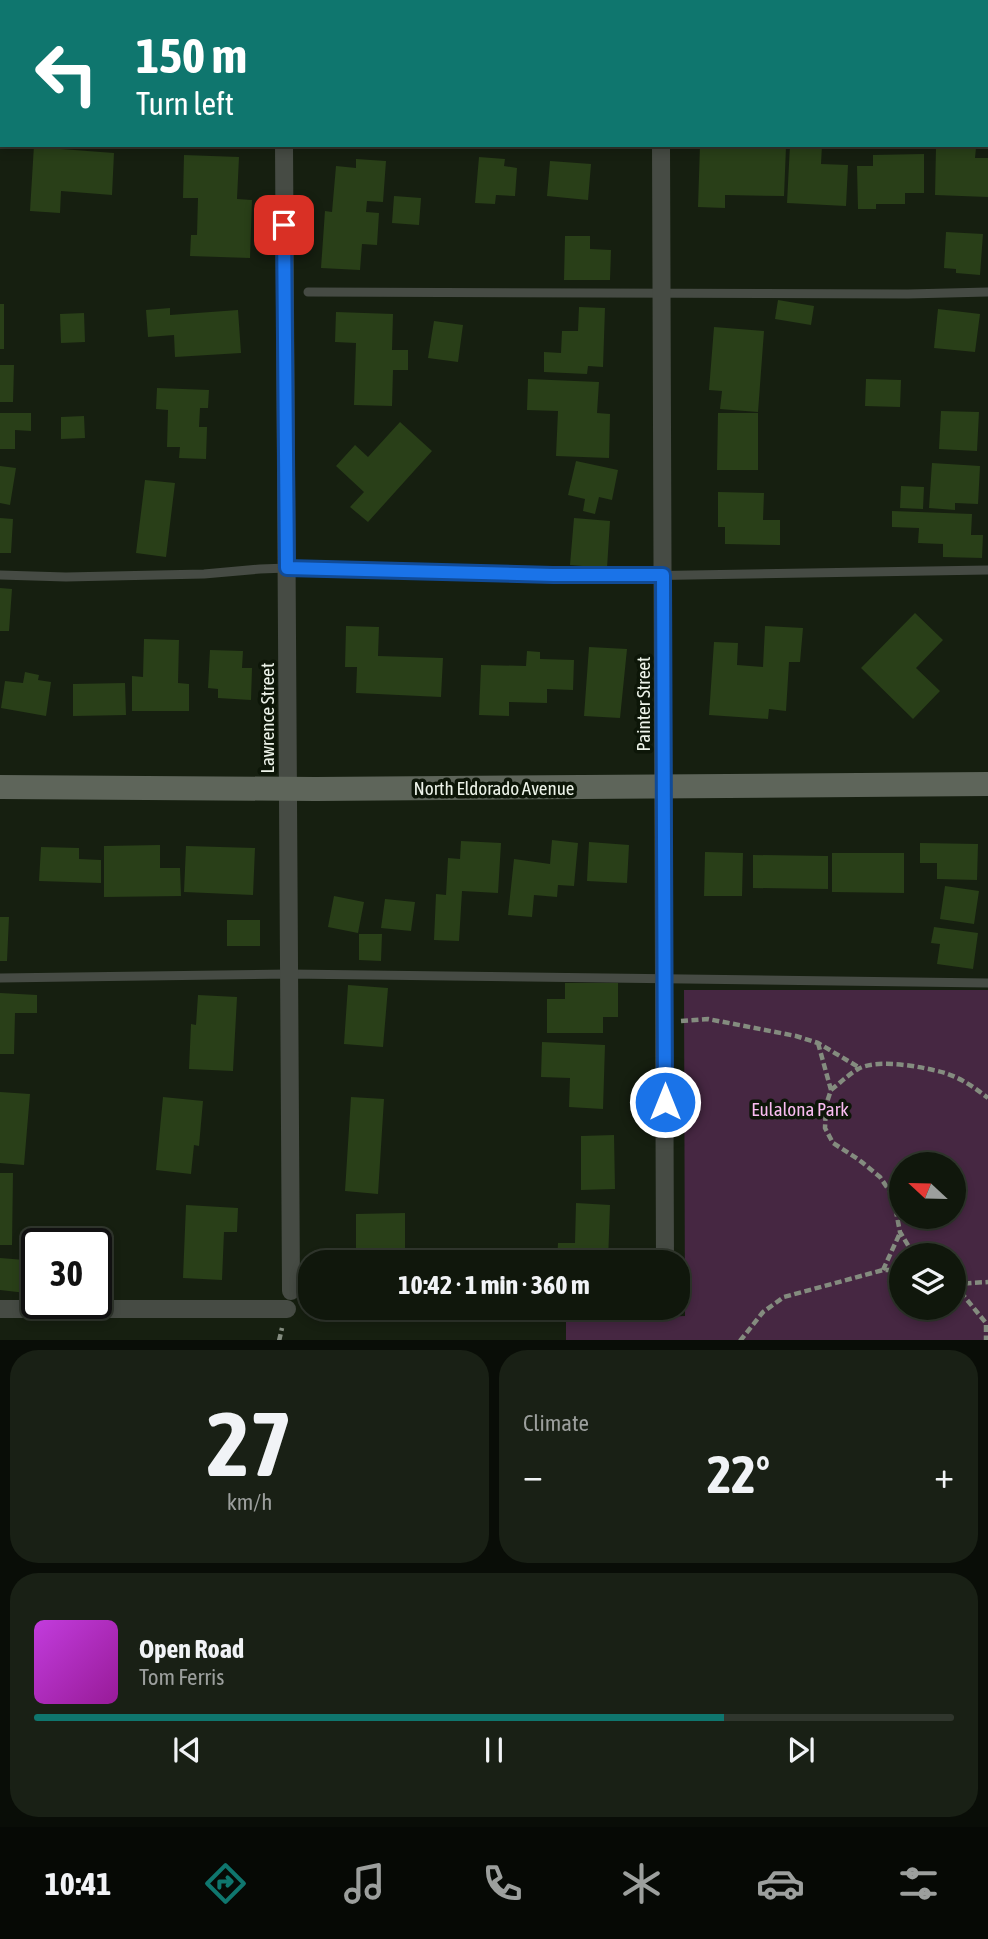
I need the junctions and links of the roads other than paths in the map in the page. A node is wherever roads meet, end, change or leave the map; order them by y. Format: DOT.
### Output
graph roads {
  1 [pos="284,147"];
  2 [pos="661,147"];
  3 [pos="308,292"];
  4 [pos="988,292"];
  5 [pos="662,293"];
  6 [pos="287,568"];
  7 [pos="988,570"];
  8 [pos="0,575"];
  9 [pos="663,575"];
  10 [pos="988,784"];
  11 [pos="664,786"];
  12 [pos="0,787"];
  13 [pos="288,789"];
  14 [pos="289,974"];
  15 [pos="0,978"];
  16 [pos="664,978"];
  17 [pos="988,983"];
  18 [pos="665,1250"];
  19 [pos="291,1291"];
  20 [pos="0,1309"];
  21 [pos="287,1309"];
  1 -- 6 [label="street, Lawrence Street"];
  2 -- 5 [label="street, Painter Street"];
  3 -- 5 [label="lane"];
  4 -- 5 [label="lane"];
  5 -- 9 [label="street, Painter Street"];
  6 -- 8 [label="lane"];
  6 -- 9 [label="lane"];
  6 -- 13 [label="street, Lawrence Street"];
  7 -- 9 [label="lane"];
  9 -- 11 [label="street, Painter Street"];
  10 -- 11 [label="street, North Eldorado Avenue"];
  11 -- 13 [label="street, North Eldorado Avenue"];
  11 -- 16 [label="street, Painter Street"];
  12 -- 13 [label="street, North Eldorado Avenue"];
  13 -- 14 [label="street, Lawrence Street"];
  14 -- 15 [label="lane"];
  14 -- 16 [label="lane"];
  14 -- 19 [label="street, Lawrence Street"];
  16 -- 17 [label="lane"];
  16 -- 18 [label="street, Painter Street"];
  20 -- 21 [label="street"];
}
